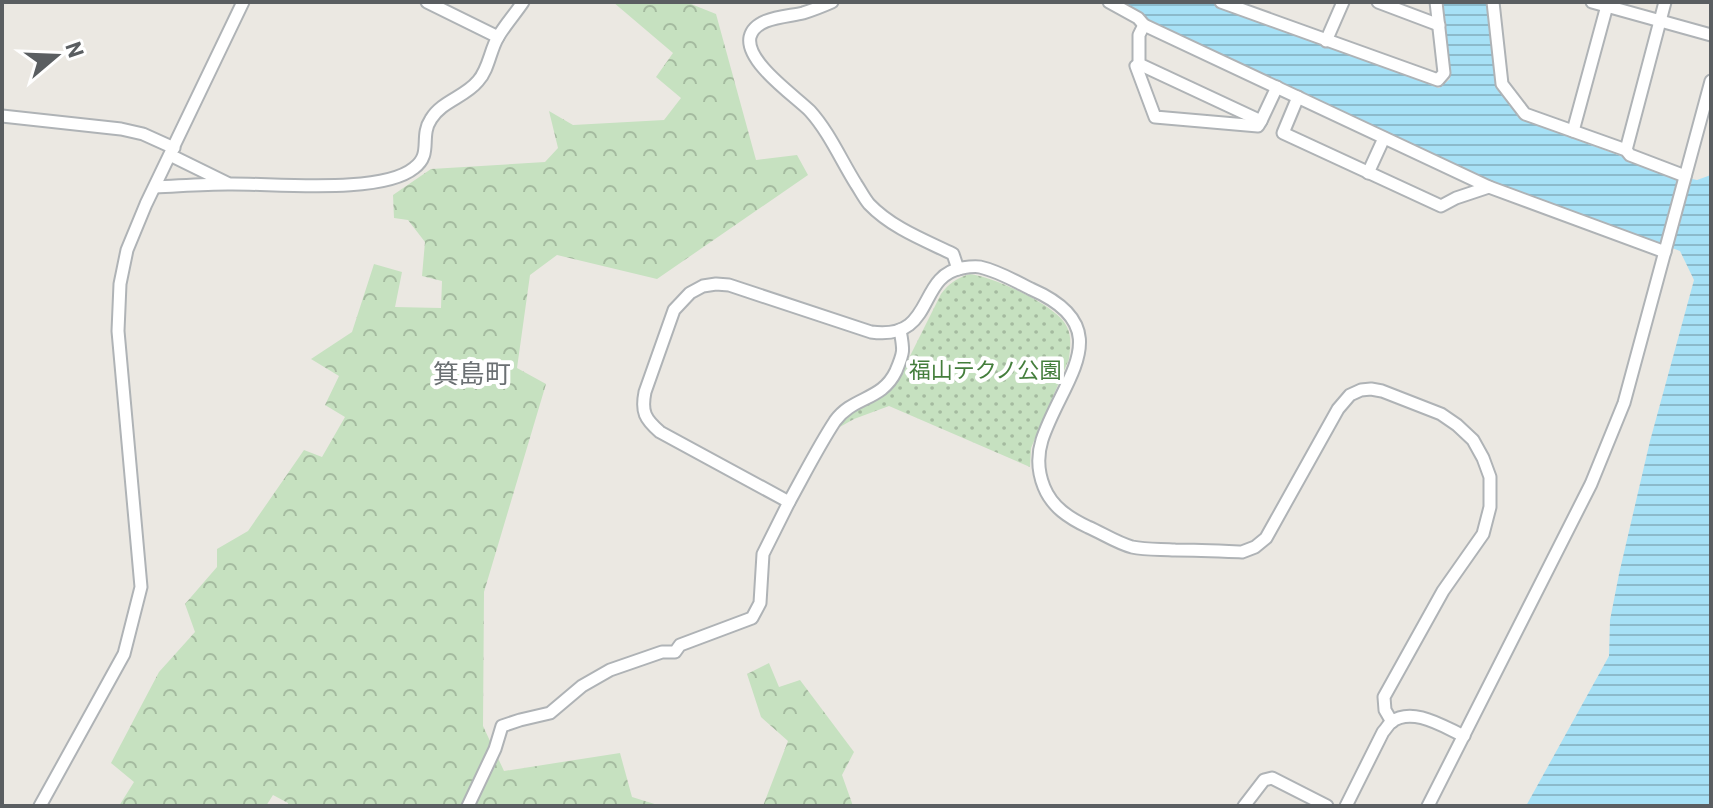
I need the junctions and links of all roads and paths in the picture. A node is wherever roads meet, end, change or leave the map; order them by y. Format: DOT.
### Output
graph roads {
  1 [pos="243,2"];
  2 [pos="427,2"];
  3 [pos="523,2"];
  4 [pos="832,2"];
  5 [pos="1109,2"];
  6 [pos="1221,2"];
  7 [pos="1343,2"];
  8 [pos="1378,2"];
  9 [pos="1436,2"];
  10 [pos="1493,2"];
  11 [pos="1592,2"];
  12 [pos="1665,2"];
  13 [pos="1607,4"];
  14 [pos="1660,22"];
  15 [pos="1144,25"];
  16 [pos="1439,25"];
  17 [pos="1711,35"];
  18 [pos="498,37"];
  19 [pos="1326,41"];
  20 [pos="1139,64"];
  21 [pos="1711,81"];
  22 [pos="1277,87"];
  23 [pos="1298,97"];
  24 [pos="2,116"];
  25 [pos="1261,121"];
  26 [pos="1573,131"];
  27 [pos="1384,138"];
  28 [pos="1626,150"];
  29 [pos="172,152"];
  30 [pos="1368,173"];
  31 [pos="1685,176"];
  32 [pos="228,184"];
  33 [pos="155,187"];
  34 [pos="1489,187"];
  35 [pos="1665,250"];
  36 [pos="958,269"];
  37 [pos="900,330"];
  38 [pos="789,502"];
  39 [pos="1392,722"];
  40 [pos="1464,736"];
  41 [pos="40,806"];
  42 [pos="468,806"];
  43 [pos="1244,806"];
  44 [pos="1327,806"];
  45 [pos="1346,806"];
  46 [pos="1428,806"];
  1 -- 29 [label="street"];
  2 -- 18 [label="street"];
  3 -- 18 [label="street"];
  4 -- 36 [label="street"];
  5 -- 15 [label="street"];
  6 -- 19 [label="street"];
  7 -- 19 [label="street"];
  8 -- 16 [label="street"];
  9 -- 16 [label="street"];
  10 -- 26 [label="street"];
  11 -- 13 [label="street"];
  12 -- 14 [label="street"];
  13 -- 14 [label="street"];
  13 -- 26 [label="street"];
  14 -- 17 [label="street"];
  14 -- 28 [label="street"];
  15 -- 20 [label="street"];
  15 -- 22 [label="street"];
  16 -- 19 [label="street"];
  18 -- 32 [label="street"];
  20 -- 25 [label="street"];
  20 -- 25 [label="street"];
  21 -- 31 [label="street"];
  22 -- 23 [label="street"];
  22 -- 25 [label="street"];
  23 -- 27 [label="street"];
  23 -- 30 [label="street"];
  24 -- 29 [label="street"];
  26 -- 28 [label="street"];
  27 -- 30 [label="street"];
  27 -- 34 [label="street"];
  28 -- 31 [label="street"];
  29 -- 32 [label="street"];
  29 -- 33 [label="street"];
  30 -- 34 [label="street"];
  31 -- 35 [label="street"];
  32 -- 33 [label="street"];
  33 -- 41 [label="street"];
  34 -- 35 [label="street"];
  35 -- 40 [label="street"];
  36 -- 37 [label="street"];
  36 -- 39 [label="street"];
  37 -- 38 [label="street"];
  37 -- 38 [label="street"];
  38 -- 42 [label="street"];
  39 -- 40 [label="street"];
  39 -- 45 [label="street"];
  40 -- 46 [label="street"];
  43 -- 44 [label="street"];
}
